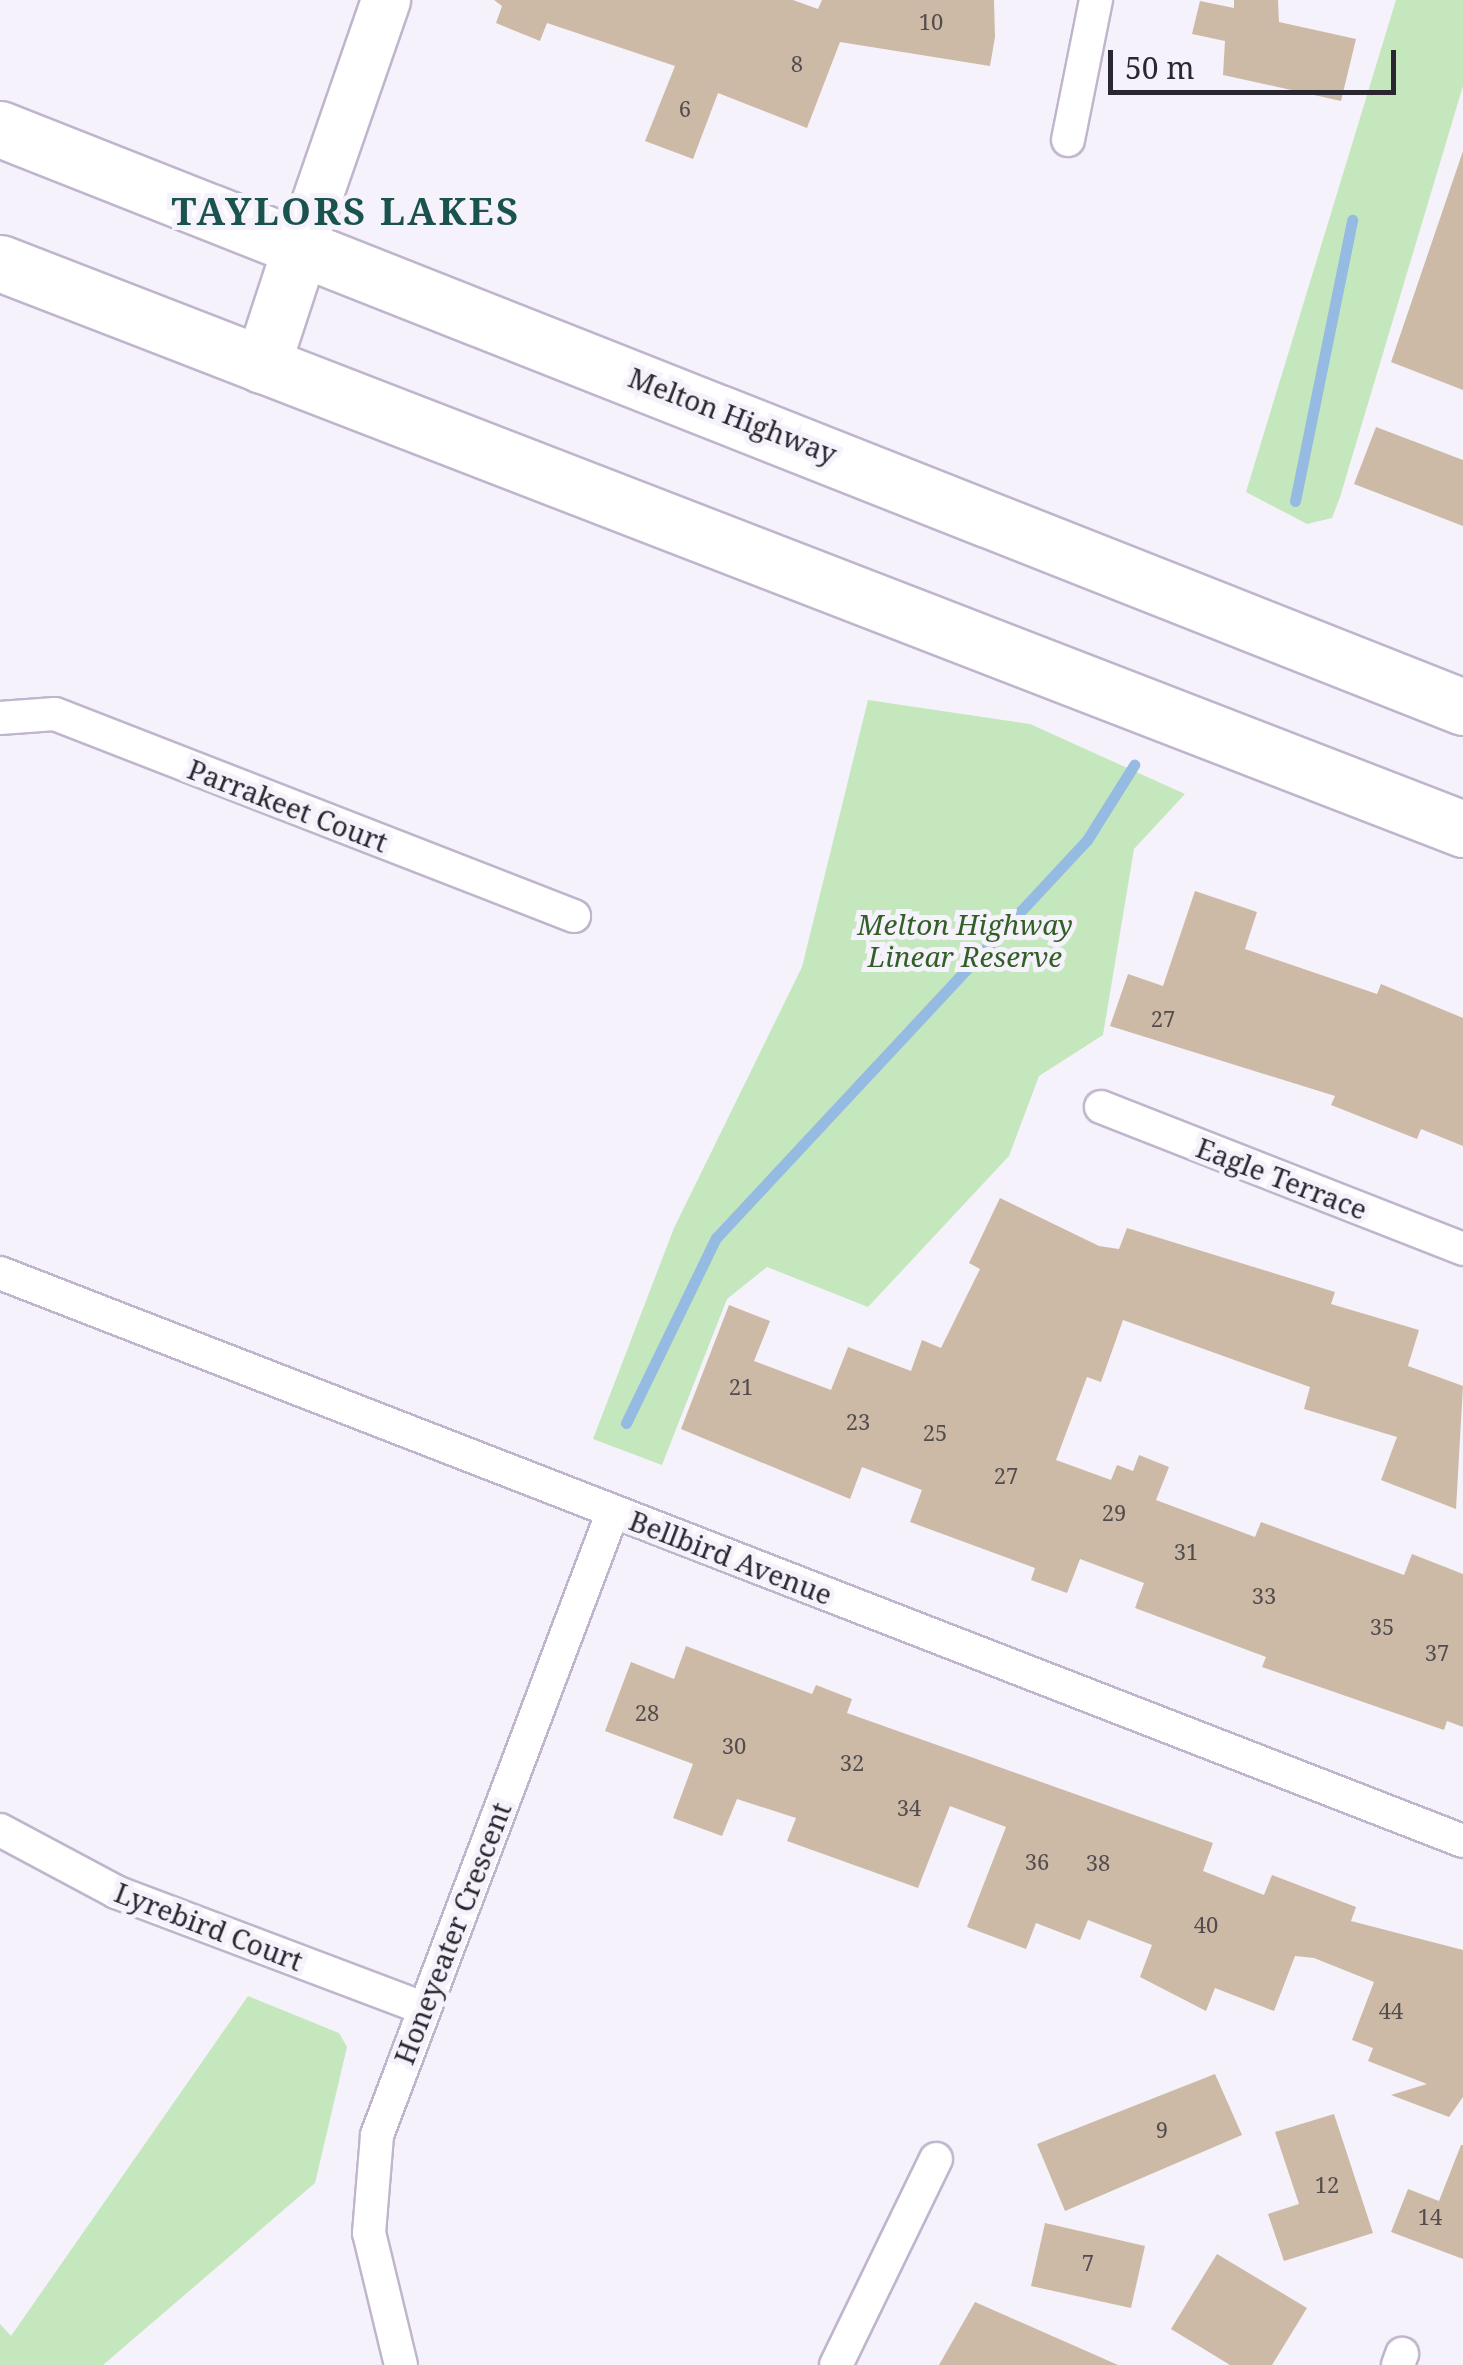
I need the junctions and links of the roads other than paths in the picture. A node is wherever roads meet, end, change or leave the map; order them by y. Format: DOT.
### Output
graph roads {
  1 [pos="386,0"];
  2 [pos="401,0"];
  3 [pos="1096,0"];
  4 [pos="367,65"];
  5 [pos="0,129"];
  6 [pos="1068,140"];
  7 [pos="301,246"];
  8 [pos="0,262"];
  9 [pos="0,284"];
  10 [pos="95,300"];
  11 [pos="262,365"];
  12 [pos="1463,707"];
  13 [pos="0,718"];
  14 [pos="1463,829"];
  15 [pos="574,916"];
  16 [pos="1102,1107"];
  17 [pos="1463,1249"];
  18 [pos="0,1273"];
  19 [pos="613,1512"];
  20 [pos="0,1830"];
  21 [pos="1463,1841"];
  22 [pos="423,2008"];
  23 [pos="936,2160"];
  24 [pos="401,2365"];
  25 [pos="836,2365"];
  1 -- 4 [label="street"];
  2 -- 4 [label="street"];
  3 -- 6 [label="street"];
  4 -- 7 [label="street"];
  5 -- 7 [label="highway, Melton Highway"];
  7 -- 11 [label="highway"];
  7 -- 12 [label="highway, Melton Highway"];
  8 -- 10 [label="highway"];
  9 -- 10 [label="highway"];
  10 -- 11 [label="highway"];
  11 -- 14 [label="highway"];
  13 -- 15 [label="street, Parrakeet Court"];
  16 -- 17 [label="street, Eagle Terrace"];
  18 -- 19 [label="street, Bellbird Avenue"];
  19 -- 21 [label="street, Bellbird Avenue"];
  19 -- 22 [label="street, Honeyeater Crescent"];
  20 -- 22 [label="street, Lyrebird Court"];
  22 -- 24 [label="street, Honeyeater Crescent"];
  23 -- 25 [label="street"];
}
